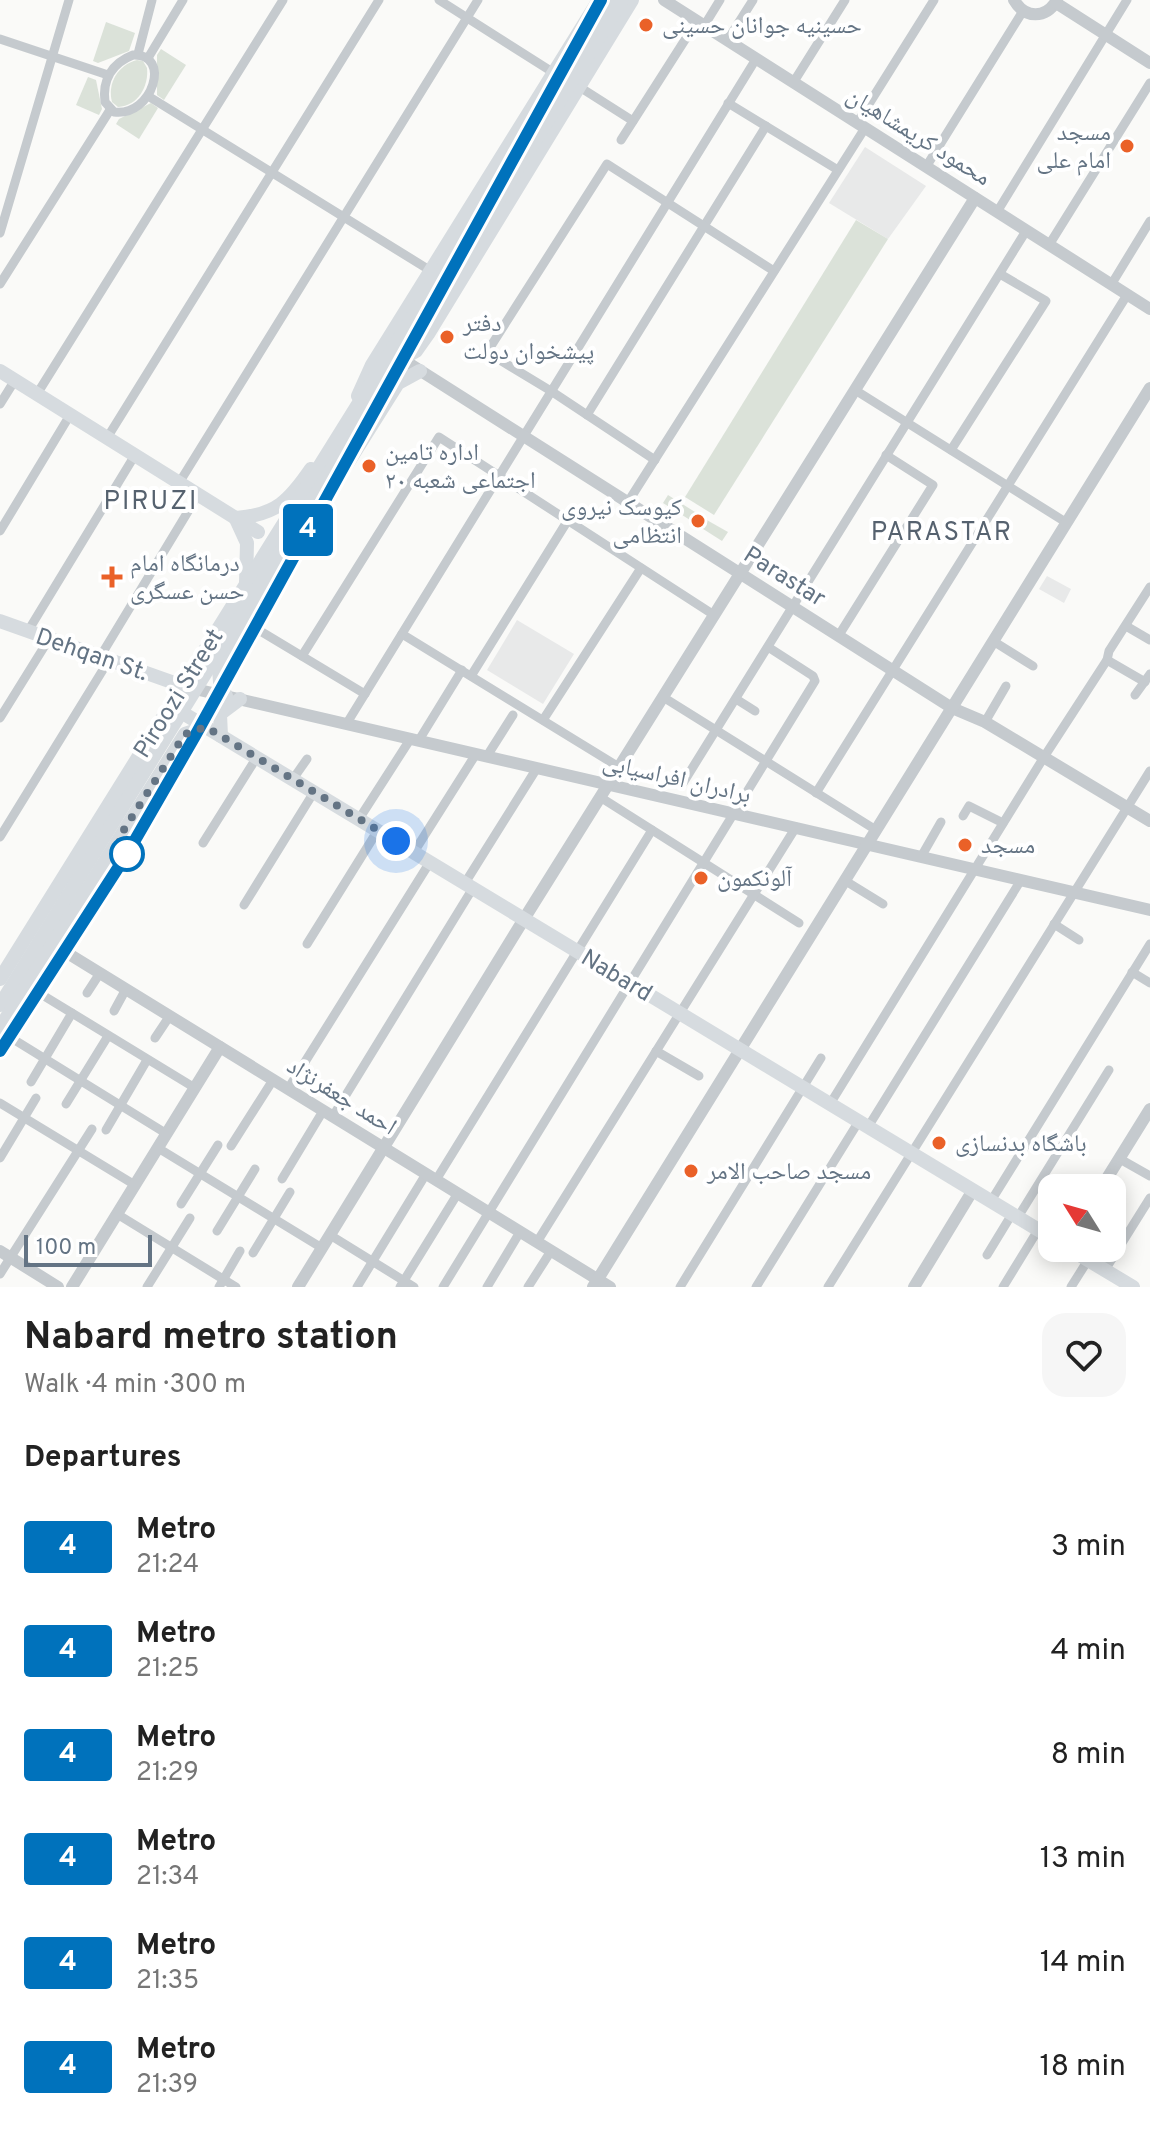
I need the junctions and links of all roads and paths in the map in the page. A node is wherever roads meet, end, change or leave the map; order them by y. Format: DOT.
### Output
graph roads {
  1 [pos="69,0"];
  2 [pos="152,0"];
  3 [pos="183,0"];
  4 [pos="283,0"];
  5 [pos="379,0"];
  6 [pos="439,0"];
  7 [pos="478,0"];
  8 [pos="599,0"];
  9 [pos="610,0"];
  10 [pos="622,0"];
  11 [pos="632,0"];
  12 [pos="664,0"];
  13 [pos="720,0"];
  14 [pos="753,0"];
  15 [pos="845,0"];
  16 [pos="934,0"];
  17 [pos="1014,0"];
  18 [pos="1127,0"];
  19 [pos="1056,2"];
  20 [pos="1023,11"];
  21 [pos="467,18"];
  22 [pos="700,24"];
  23 [pos="1106,35"];
  24 [pos="0,39"];
  25 [pos="727,41"];
  26 [pos="52,56"];
  27 [pos="143,56"];
  28 [pos="756,59"];
  29 [pos="1150,63"];
  30 [pos="554,73"];
  31 [pos="108,75"];
  32 [pos="793,83"];
  33 [pos="1150,83"];
  34 [pos="572,88"];
  35 [pos="148,96"];
  36 [pos="728,103"];
  37 [pos="110,110"];
  38 [pos="633,121"];
  39 [pos="766,126"];
  40 [pos="861,126"];
  41 [pos="203,128"];
  42 [pos="621,140"];
  43 [pos="926,167"];
  44 [pos="838,170"];
  45 [pos="272,171"];
  46 [pos="477,196"];
  47 [pos="975,198"];
  48 [pos="666,202"];
  49 [pos="997,212"];
  50 [pos="344,216"];
  51 [pos="1150,221"];
  52 [pos="703,226"];
  53 [pos="467,231"];
  54 [pos="1026,231"];
  55 [pos="0,233"];
  56 [pos="1049,245"];
  57 [pos="431,271"];
  58 [pos="774,271"];
  59 [pos="1000,274"];
  60 [pos="0,284"];
  61 [pos="1111,285"];
  62 [pos="1127,295"];
  63 [pos="1150,309"];
  64 [pos="396,356"];
  65 [pos="0,371"];
  66 [pos="420,371"];
  67 [pos="15,380"];
  68 [pos="855,390"];
  69 [pos="551,391"];
  70 [pos="37,394"];
  71 [pos="1148,397"];
  72 [pos="0,404"];
  73 [pos="357,406"];
  74 [pos="70,415"];
  75 [pos="587,415"];
  76 [pos="907,423"];
  77 [pos="524,436"];
  78 [pos="338,437"];
  79 [pos="107,438"];
  80 [pos="951,450"];
  81 [pos="135,455"];
  82 [pos="886,455"];
  83 [pos="655,460"];
  84 [pos="500,476"];
  85 [pos="179,483"];
  86 [pos="1008,486"];
  87 [pos="198,495"];
  88 [pos="628,502"];
  89 [pos="236,518"];
  90 [pos="568,520"];
  91 [pos="1067,523"];
  92 [pos="0,531"];
  93 [pos="258,532"];
  94 [pos="288,551"];
  95 [pos="641,568"];
  96 [pos="740,573"];
  97 [pos="246,584"];
  98 [pos="1150,587"];
  99 [pos="1146,606"];
  100 [pos="793,607"];
  101 [pos="714,615"];
  102 [pos="0,621"];
  103 [pos="247,623"];
  104 [pos="1126,626"];
  105 [pos="28,631"];
  106 [pos="402,634"];
  107 [pos="839,635"];
  108 [pos="49,639"];
  109 [pos="1150,640"];
  110 [pos="993,641"];
  111 [pos="768,647"];
  112 [pos="302,656"];
  113 [pos="105,658"];
  114 [pos="1107,660"];
  115 [pos="1033,666"];
  116 [pos="894,671"];
  117 [pos="466,673"];
  118 [pos="1147,678"];
  119 [pos="1006,686"];
  120 [pos="189,688"];
  121 [pos="365,694"];
  122 [pos="1135,695"];
  123 [pos="233,697"];
  124 [pos="663,697"];
  125 [pos="736,699"];
  126 [pos="952,708"];
  127 [pos="755,711"];
  128 [pos="181,712"];
  129 [pos="513,715"];
  130 [pos="0,718"];
  131 [pos="543,720"];
  132 [pos="985,722"];
  133 [pos="347,723"];
  134 [pos="206,727"];
  135 [pos="716,730"];
  136 [pos="221,736"];
  137 [pos="415,739"];
  138 [pos="482,755"];
  139 [pos="257,757"];
  140 [pos="1044,757"];
  141 [pos="307,759"];
  142 [pos="767,762"];
  143 [pos="619,767"];
  144 [pos="537,768"];
  145 [pos="1150,771"];
  146 [pos="293,779"];
  147 [pos="683,783"];
  148 [pos="608,785"];
  149 [pos="314,792"];
  150 [pos="816,793"];
  151 [pos="600,797"];
  152 [pos="1127,807"];
  153 [pos="736,813"];
  154 [pos="132,816"];
  155 [pos="963,816"];
  156 [pos="359,819"];
  157 [pos="1150,821"];
  158 [pos="941,822"];
  159 [pos="1003,823"];
  160 [pos="112,824"];
  161 [pos="796,827"];
  162 [pos="378,830"];
  163 [pos="652,830"];
  164 [pos="876,830"];
  165 [pos="0,837"];
  166 [pos="203,843"];
  167 [pos="866,845"];
  168 [pos="95,851"];
  169 [pos="414,852"];
  170 [pos="921,857"];
  171 [pos="430,862"];
  172 [pos="705,863"];
  173 [pos="974,870"];
  174 [pos="97,872"];
  175 [pos="844,880"];
  176 [pos="1021,880"];
  177 [pos="469,886"];
  178 [pos="1074,892"];
  179 [pos="754,894"];
  180 [pos="883,904"];
  181 [pos="244,905"];
  182 [pos="1150,910"];
  183 [pos="524,919"];
  184 [pos="799,923"];
  185 [pos="1054,924"];
  186 [pos="46,940"];
  187 [pos="1079,940"];
  188 [pos="307,944"];
  189 [pos="1150,944"];
  190 [pos="577,951"];
  191 [pos="1132,972"];
  192 [pos="100,973"];
  193 [pos="0,979"];
  194 [pos="631,983"];
  195 [pos="1150,983"];
  196 [pos="26,985"];
  197 [pos="126,989"];
  198 [pos="87,993"];
  199 [pos="0,1005"];
  200 [pos="114,1011"];
  201 [pos="72,1013"];
  202 [pos="680,1013"];
  203 [pos="169,1017"];
  204 [pos="0,1029"];
  205 [pos="108,1036"];
  206 [pos="155,1038"];
  207 [pos="220,1047"];
  208 [pos="740,1049"];
  209 [pos="656,1051"];
  210 [pos="821,1058"];
  211 [pos="45,1059"];
  212 [pos="147,1060"];
  213 [pos="1109,1070"];
  214 [pos="699,1076"];
  215 [pos="273,1080"];
  216 [pos="81,1081"];
  217 [pos="31,1082"];
  218 [pos="195,1088"];
  219 [pos="803,1088"];
  220 [pos="288,1089"];
  221 [pos="36,1098"];
  222 [pos="0,1103"];
  223 [pos="66,1104"];
  224 [pos="830,1104"];
  225 [pos="120,1105"];
  226 [pos="1150,1109"];
  227 [pos="328,1114"];
  228 [pos="25,1118"];
  229 [pos="864,1124"];
  230 [pos="92,1129"];
  231 [pos="106,1130"];
  232 [pos="167,1134"];
  233 [pos="218,1145"];
  234 [pos="231,1146"];
  235 [pos="158,1148"];
  236 [pos="383,1148"];
  237 [pos="78,1150"];
  238 [pos="912,1153"];
  239 [pos="0,1158"];
  240 [pos="1120,1159"];
  241 [pos="255,1169"];
  242 [pos="200,1174"];
  243 [pos="1110,1174"];
  244 [pos="1150,1176"];
  245 [pos="431,1177"];
  246 [pos="282,1179"];
  247 [pos="135,1185"];
  248 [pos="973,1190"];
  249 [pos="290,1192"];
  250 [pos="458,1193"];
  251 [pos="238,1197"];
  252 [pos="1150,1198"];
  253 [pos="991,1201"];
  254 [pos="181,1204"];
  255 [pos="489,1213"];
  256 [pos="117,1214"];
  257 [pos="1015,1216"];
  258 [pos="190,1218"];
  259 [pos="274,1218"];
  260 [pos="1038,1230"];
  261 [pos="217,1231"];
  262 [pos="520,1232"];
  263 [pos="330,1235"];
  264 [pos="537,1242"];
  265 [pos="171,1248"];
  266 [pos="322,1248"];
  267 [pos="240,1251"];
  268 [pos="551,1251"];
  269 [pos="253,1253"];
  270 [pos="5,1255"];
  271 [pos="987,1255"];
  272 [pos="373,1262"];
  273 [pos="1087,1262"];
  274 [pos="1091,1262"];
  275 [pos="1105,1270"];
  276 [pos="0,1274"];
  277 [pos="221,1283"];
  278 [pos="595,1283"];
  279 [pos="402,1284"];
  280 [pos="58,1287"];
  281 [pos="72,1287"];
  282 [pos="147,1287"];
  283 [pos="236,1287"];
  284 [pos="298,1287"];
  285 [pos="357,1287"];
  286 [pos="414,1287"];
  287 [pos="443,1287"];
  288 [pos="487,1287"];
  289 [pos="528,1287"];
  290 [pos="610,1287"];
  291 [pos="680,1287"];
  292 [pos="756,1287"];
  293 [pos="828,1287"];
  294 [pos="914,1287"];
  295 [pos="1003,1287"];
  296 [pos="1071,1287"];
  297 [pos="1133,1287"];
  1 -- 26 [label="street"];
  2 -- 27 [label="street"];
  3 -- 27 [label="street"];
  4 -- 41 [label="street"];
  5 -- 45 [label="street"];
  6 -- 21 [label="street"];
  7 -- 21 [label="street"];
  8 -- 30 [label="main road"];
  9 -- 53 [label="main road, Piroozi Street"];
  10 -- 34 [label="main road, Piroozi Street"];
  11 -- 34 [label="main road"];
  12 -- 22 [label="street, محمود کریمشاهیان"];
  13 -- 22 [label="street"];
  14 -- 25 [label="street"];
  15 -- 32 [label="street"];
  16 -- 40 [label="street"];
  17 -- 20 [label="street"];
  18 -- 23 [label="street"];
  19 -- 20 [label="street"];
  19 -- 23 [label="street"];
  20 -- 43 [label="street"];
  21 -- 30 [label="street"];
  21 -- 50 [label="street"];
  22 -- 25 [label="street, محمود کریمشاهیان"];
  22 -- 38 [label="street"];
  23 -- 29 [label="street"];
  23 -- 49 [label="street"];
  24 -- 26 [label="street"];
  25 -- 28 [label="street, محمود کریمشاهیان"];
  26 -- 31 [label="street"];
  26 -- 55 [label="street"];
  27 -- 31 [label="street"];
  27 -- 35 [label="street"];
  28 -- 32 [label="street, محمود کریمشاهیان"];
  28 -- 36 [label="street"];
  30 -- 46 [label="main road"];
  31 -- 37 [label="street"];
  32 -- 40 [label="street, محمود کریمشاهیان"];
  33 -- 56 [label="street"];
  34 -- 38 [label="street"];
  34 -- 64 [label="main road, Piroozi Street"];
  35 -- 37 [label="street"];
  35 -- 41 [label="street"];
  36 -- 39 [label="street"];
  36 -- 48 [label="street"];
  37 -- 60 [label="street"];
  38 -- 42 [label="street"];
  39 -- 44 [label="street"];
  39 -- 52 [label="street"];
  40 -- 43 [label="street, محمود کریمشاهیان"];
  40 -- 44 [label="street"];
  41 -- 45 [label="street"];
  41 -- 70 [label="street"];
  43 -- 47 [label="street, محمود کریمشاهیان"];
  44 -- 58 [label="street"];
  45 -- 50 [label="street"];
  45 -- 79 [label="street"];
  46 -- 53 [label="main road"];
  46 -- 57 [label="main road"];
  47 -- 49 [label="street, محمود کریمشاهیان"];
  47 -- 68 [label="street"];
  48 -- 52 [label="street"];
  48 -- 69 [label="street"];
  48 -- 69 [label="street"];
  49 -- 54 [label="street, محمود کریمشاهیان"];
  50 -- 57 [label="street"];
  50 -- 85 [label="street"];
  51 -- 61 [label="street"];
  52 -- 58 [label="street"];
  52 -- 75 [label="street"];
  53 -- 64 [label="main road, Piroozi Street"];
  54 -- 56 [label="street, محمود کریمشاهیان"];
  54 -- 59 [label="street"];
  56 -- 61 [label="street, محمود کریمشاهیان"];
  57 -- 73 [label="main road"];
  58 -- 83 [label="street"];
  59 -- 76 [label="street"];
  59 -- 80 [label="street"];
  61 -- 62 [label="street, محمود کریمشاهیان"];
  62 -- 63 [label="street, محمود کریمشاهیان"];
  62 -- 86 [label="street"];
  64 -- 66 [label="street, Parastar"];
  64 -- 73 [label="main road, Piroozi Street"];
  64 -- 94 [label="main road, Piroozi Street"];
  65 -- 67 [label="main road"];
  66 -- 77 [label="street, Parastar"];
  66 -- 94 [label="main road"];
  67 -- 70 [label="main road"];
  67 -- 72 [label="street"];
  68 -- 76 [label="street"];
  68 -- 96 [label="street"];
  69 -- 75 [label="street"];
  69 -- 77 [label="street"];
  70 -- 74 [label="main road"];
  71 -- 91 [label="street"];
  73 -- 78 [label="main road, Piroozi Street"];
  74 -- 79 [label="main road"];
  74 -- 92 [label="street"];
  75 -- 83 [label="street"];
  76 -- 80 [label="street"];
  76 -- 82 [label="street"];
  77 -- 84 [label="street"];
  77 -- 88 [label="street, Parastar"];
  78 -- 89 [label="main road"];
  78 -- 97 [label="main road, Piroozi Street"];
  79 -- 81 [label="main road"];
  80 -- 86 [label="street"];
  81 -- 85 [label="main road"];
  81 -- 105 [label="street"];
  82 -- 100 [label="street"];
  82 -- 107 [label="street"];
  83 -- 88 [label="street"];
  84 -- 90 [label="street"];
  84 -- 106 [label="street"];
  84 -- 112 [label="street"];
  85 -- 87 [label="main road"];
  86 -- 91 [label="street"];
  86 -- 116 [label="street"];
  87 -- 89 [label="main road"];
  87 -- 113 [label="street"];
  88 -- 96 [label="street, Parastar"];
  89 -- 93 [label="main road"];
  89 -- 97 [label="main road"];
  90 -- 95 [label="street"];
  90 -- 117 [label="street"];
  91 -- 110 [label="street"];
  94 -- 103 [label="main road"];
  94 -- 120 [label="main road, Piroozi Street"];
  95 -- 101 [label="street"];
  95 -- 131 [label="street"];
  96 -- 100 [label="street, Parastar"];
  96 -- 101 [label="street"];
  97 -- 120 [label="main road, Piroozi Street"];
  98 -- 99 [label="street"];
  99 -- 104 [label="street"];
  100 -- 107 [label="street, Parastar"];
  100 -- 111 [label="street"];
  101 -- 124 [label="street"];
  102 -- 105 [label="main road, Dehqan St."];
  103 -- 112 [label="street"];
  103 -- 123 [label="main road"];
  104 -- 109 [label="street"];
  104 -- 114 [label="street"];
  105 -- 108 [label="main road, Dehqan St."];
  106 -- 117 [label="street"];
  106 -- 121 [label="street"];
  107 -- 116 [label="street, Parastar"];
  108 -- 113 [label="main road, Dehqan St."];
  108 -- 130 [label="street"];
  110 -- 115 [label="street"];
  110 -- 126 [label="street"];
  111 -- 125 [label="street"];
  111 -- 142 [label="street"];
  112 -- 121 [label="street"];
  113 -- 120 [label="main road, Dehqan St."];
  113 -- 165 [label="street"];
  114 -- 118 [label="street"];
  114 -- 140 [label="street"];
  116 -- 126 [label="street, Parastar"];
  116 -- 150 [label="street"];
  117 -- 131 [label="street"];
  117 -- 137 [label="street"];
  118 -- 122 [label="street"];
  119 -- 132 [label="street"];
  120 -- 123 [label="street, برادران افراسیابی"];
  120 -- 128 [label="main road, Piroozi Street"];
  120 -- 193 [label="main road, Piroozi Street"];
  121 -- 133 [label="street"];
  123 -- 133 [label="street, برادران افراسیابی"];
  123 -- 136 [label="main road"];
  124 -- 135 [label="street"];
  124 -- 143 [label="street"];
  125 -- 127 [label="street"];
  125 -- 135 [label="street"];
  126 -- 132 [label="street, Parastar"];
  126 -- 164 [label="street"];
  128 -- 134 [label="main road, Nabard"];
  128 -- 160 [label="main road, Piroozi Street"];
  129 -- 138 [label="street"];
  131 -- 143 [label="street"];
  132 -- 140 [label="street, Parastar"];
  133 -- 137 [label="street, برادران افراسیابی"];
  134 -- 136 [label="main road, Nabard"];
  134 -- 154 [label="main road"];
  135 -- 142 [label="street"];
  135 -- 147 [label="street"];
  136 -- 139 [label="main road, Nabard"];
  137 -- 138 [label="street, برادران افراسیابی"];
  137 -- 156 [label="street"];
  138 -- 144 [label="street, برادران افراسیابی"];
  138 -- 169 [label="street"];
  139 -- 146 [label="main road, Nabard"];
  139 -- 166 [label="street"];
  140 -- 152 [label="street, Parastar"];
  140 -- 159 [label="street"];
  141 -- 146 [label="street"];
  142 -- 150 [label="street"];
  142 -- 153 [label="street"];
  143 -- 148 [label="street"];
  144 -- 148 [label="street, برادران افراسیابی"];
  144 -- 177 [label="street"];
  145 -- 152 [label="street"];
  146 -- 149 [label="main road, Nabard"];
  148 -- 151 [label="street"];
  148 -- 153 [label="street, برادران افراسیابی"];
  149 -- 156 [label="main road, Nabard"];
  149 -- 181 [label="street"];
  150 -- 164 [label="street"];
  151 -- 163 [label="street"];
  151 -- 183 [label="street"];
  152 -- 157 [label="street, Parastar"];
  152 -- 178 [label="street"];
  153 -- 161 [label="street, برادران افراسیابی"];
  153 -- 172 [label="street"];
  154 -- 160 [label="main road"];
  154 -- 174 [label="main road"];
  155 -- 159 [label="street"];
  156 -- 162 [label="main road, Nabard"];
  158 -- 170 [label="street"];
  159 -- 173 [label="street"];
  160 -- 168 [label="main road, Piroozi Street"];
  161 -- 167 [label="street, برادران افراسیابی"];
  161 -- 179 [label="street"];
  162 -- 169 [label="main road, Nabard"];
  162 -- 188 [label="street"];
  163 -- 172 [label="street"];
  163 -- 190 [label="street"];
  164 -- 167 [label="street"];
  167 -- 170 [label="street, برادران افراسیابی"];
  167 -- 175 [label="street"];
  168 -- 174 [label="main road"];
  168 -- 186 [label="main road, Piroozi Street"];
  169 -- 171 [label="main road, Nabard"];
  170 -- 173 [label="street, برادران افراسیابی"];
  171 -- 177 [label="main road, Nabard"];
  171 -- 220 [label="street"];
  172 -- 179 [label="street"];
  172 -- 194 [label="street"];
  173 -- 176 [label="street, برادران افراسیابی"];
  173 -- 224 [label="street"];
  174 -- 186 [label="main road"];
  175 -- 180 [label="street"];
  175 -- 208 [label="street"];
  176 -- 178 [label="street, برادران افراسیابی"];
  176 -- 229 [label="street"];
  177 -- 183 [label="main road, Nabard"];
  177 -- 227 [label="street"];
  178 -- 182 [label="street, برادران افراسیابی"];
  178 -- 185 [label="street"];
  179 -- 184 [label="street"];
  179 -- 202 [label="street"];
  183 -- 190 [label="main road, Nabard"];
  183 -- 236 [label="street"];
  185 -- 187 [label="street"];
  185 -- 238 [label="street"];
  186 -- 192 [label="street, احمد جعفرنژاد"];
  186 -- 196 [label="main road"];
  186 -- 199 [label="main road, Piroozi Street"];
  189 -- 191 [label="street"];
  190 -- 194 [label="main road, Nabard"];
  190 -- 245 [label="street"];
  191 -- 195 [label="street"];
  191 -- 253 [label="street"];
  192 -- 197 [label="street, احمد جعفرنژاد"];
  192 -- 198 [label="street"];
  194 -- 202 [label="main road, Nabard"];
  194 -- 255 [label="street"];
  196 -- 201 [label="street"];
  196 -- 204 [label="main road"];
  197 -- 200 [label="street"];
  197 -- 203 [label="street, احمد جعفرنژاد"];
  201 -- 205 [label="street"];
  201 -- 211 [label="street"];
  202 -- 208 [label="main road, Nabard"];
  202 -- 209 [label="street"];
  203 -- 206 [label="street"];
  203 -- 207 [label="street, احمد جعفرنژاد"];
  204 -- 211 [label="street"];
  205 -- 212 [label="street"];
  205 -- 216 [label="street"];
  207 -- 215 [label="street, احمد جعفرنژاد"];
  207 -- 218 [label="street"];
  208 -- 219 [label="main road, Nabard"];
  208 -- 278 [label="street"];
  209 -- 214 [label="street"];
  209 -- 264 [label="street"];
  210 -- 219 [label="street"];
  211 -- 216 [label="street"];
  211 -- 217 [label="street"];
  212 -- 218 [label="street"];
  212 -- 225 [label="street"];
  213 -- 257 [label="street"];
  215 -- 220 [label="street, احمد جعفرنژاد"];
  215 -- 234 [label="street"];
  216 -- 223 [label="street"];
  216 -- 225 [label="street"];
  218 -- 232 [label="street"];
  219 -- 224 [label="main road, Nabard"];
  219 -- 291 [label="street"];
  220 -- 227 [label="street, احمد جعفرنژاد"];
  221 -- 228 [label="street"];
  222 -- 228 [label="street"];
  224 -- 229 [label="main road, Nabard"];
  225 -- 231 [label="street"];
  225 -- 232 [label="street"];
  226 -- 240 [label="street"];
  227 -- 236 [label="street, احمد جعفرنژاد"];
  227 -- 246 [label="street"];
  228 -- 237 [label="street"];
  228 -- 239 [label="street"];
  229 -- 238 [label="main road, Nabard"];
  229 -- 292 [label="street"];
  230 -- 237 [label="street"];
  232 -- 235 [label="street"];
  233 -- 242 [label="street"];
  235 -- 242 [label="street"];
  235 -- 247 [label="street"];
  236 -- 245 [label="street, احمد جعفرنژاد"];
  236 -- 263 [label="street"];
  237 -- 247 [label="street"];
  237 -- 270 [label="street"];
  238 -- 248 [label="main road, Nabard"];
  238 -- 293 [label="street"];
  240 -- 243 [label="street"];
  240 -- 244 [label="street"];
  241 -- 251 [label="street"];
  242 -- 251 [label="street"];
  242 -- 254 [label="street"];
  245 -- 250 [label="street, احمد جعفرنژاد"];
  245 -- 272 [label="street"];
  247 -- 256 [label="street"];
  248 -- 253 [label="main road, Nabard"];
  248 -- 294 [label="street"];
  249 -- 259 [label="street"];
  250 -- 255 [label="street, احمد جعفرنژاد"];
  250 -- 279 [label="street"];
  251 -- 259 [label="street"];
  251 -- 261 [label="street"];
  252 -- 275 [label="street"];
  253 -- 257 [label="main road, Nabard"];
  255 -- 262 [label="street, احمد جعفرنژاد"];
  255 -- 287 [label="street"];
  256 -- 265 [label="street"];
  256 -- 281 [label="street"];
  257 -- 260 [label="main road, Nabard"];
  257 -- 271 [label="street"];
  258 -- 265 [label="street"];
  259 -- 266 [label="street"];
  259 -- 269 [label="street"];
  260 -- 295 [label="street"];
  262 -- 264 [label="street, احمد جعفرنژاد"];
  262 -- 288 [label="street"];
  263 -- 266 [label="street"];
  263 -- 272 [label="street"];
  264 -- 268 [label="street, احمد جعفرنژاد"];
  265 -- 277 [label="street"];
  265 -- 282 [label="street"];
  266 -- 284 [label="street"];
  267 -- 277 [label="street"];
  268 -- 278 [label="street, احمد جعفرنژاد"];
  268 -- 289 [label="street"];
  270 -- 276 [label="street"];
  270 -- 280 [label="street"];
  272 -- 279 [label="street"];
  272 -- 285 [label="street"];
  273 -- 296 [label="street"];
  274 -- 275 [label="main road"];
  275 -- 297 [label="main road"];
  277 -- 283 [label="street"];
  278 -- 290 [label="street, احمد جعفرنژاد"];
  279 -- 286 [label="street"];
}
